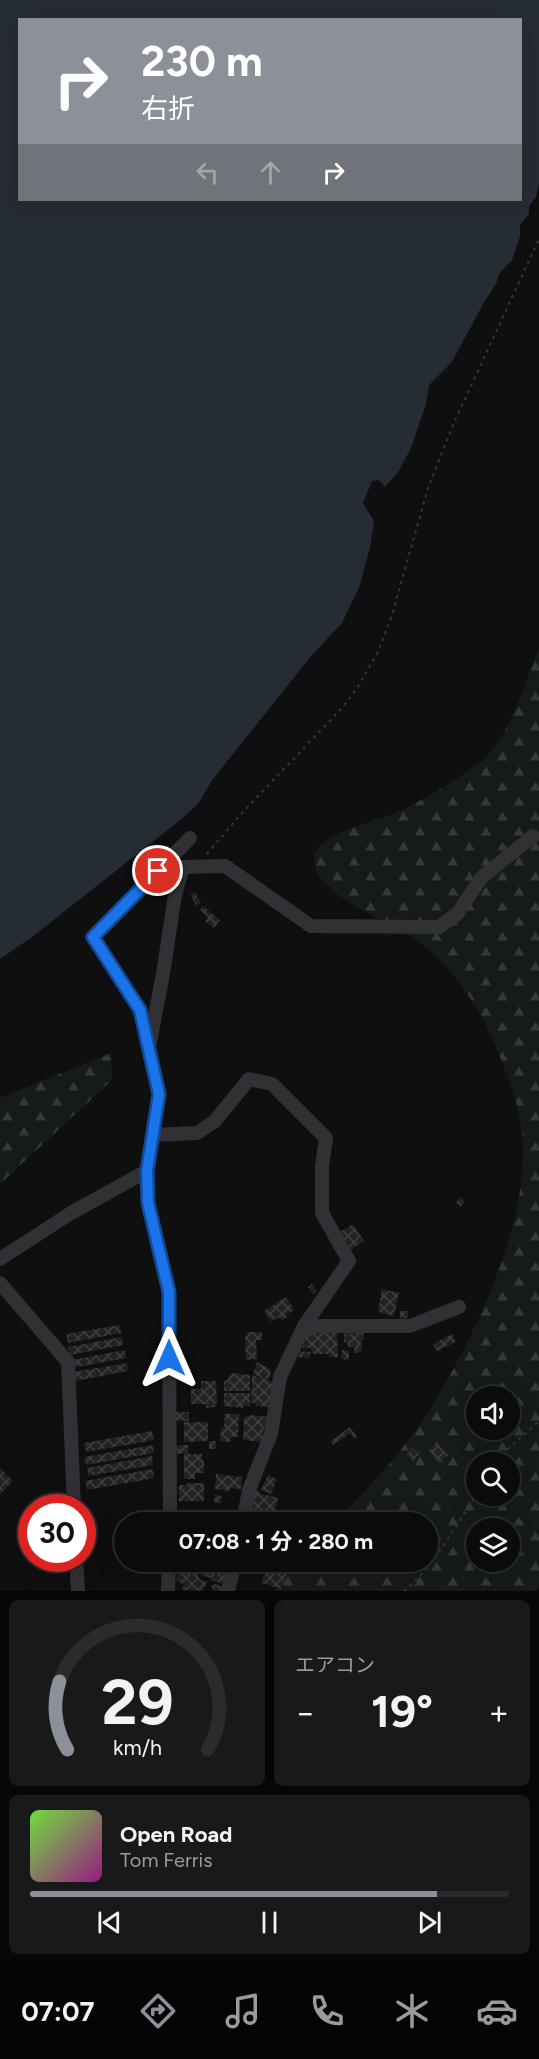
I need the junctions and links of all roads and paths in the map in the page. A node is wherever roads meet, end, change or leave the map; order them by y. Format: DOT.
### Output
graph roads {
  1 [pos="539,239"];
  2 [pos="533,836"];
  3 [pos="190,838"];
  4 [pos="206,856"];
  5 [pos="149,1047"];
  6 [pos="153,1135"];
  7 [pos="147,1171"];
  8 [pos="0,1259"];
  9 [pos="0,1283"];
  10 [pos="459,1307"];
  11 [pos="304,1326"];
  12 [pos="539,1421"];
  13 [pos="506,1452"];
  14 [pos="73,1494"];
  15 [pos="469,1506"];
  16 [pos="170,1512"];
  17 [pos="245,1512"];
  18 [pos="77,1572"];
  19 [pos="169,1572"];
  20 [pos="233,1572"];
  21 [pos="78,1591"];
  22 [pos="168,1591"];
  23 [pos="228,1591"];
  24 [pos="404,1591"];
  1 -- 4 [label="path"];
  2 -- 5 [label="street"];
  3 -- 5 [label="street"];
  5 -- 6 [label="street"];
  6 -- 7 [label="street"];
  6 -- 11 [label="street"];
  7 -- 8 [label="street"];
  7 -- 16 [label="street"];
  9 -- 14 [label="street"];
  10 -- 11 [label="street"];
  11 -- 17 [label="street"];
  12 -- 13 [label="path"];
  15 -- 24 [label="path"];
  18 -- 21 [label="street"];
  19 -- 22 [label="street"];
  20 -- 23 [label="street"];
}
